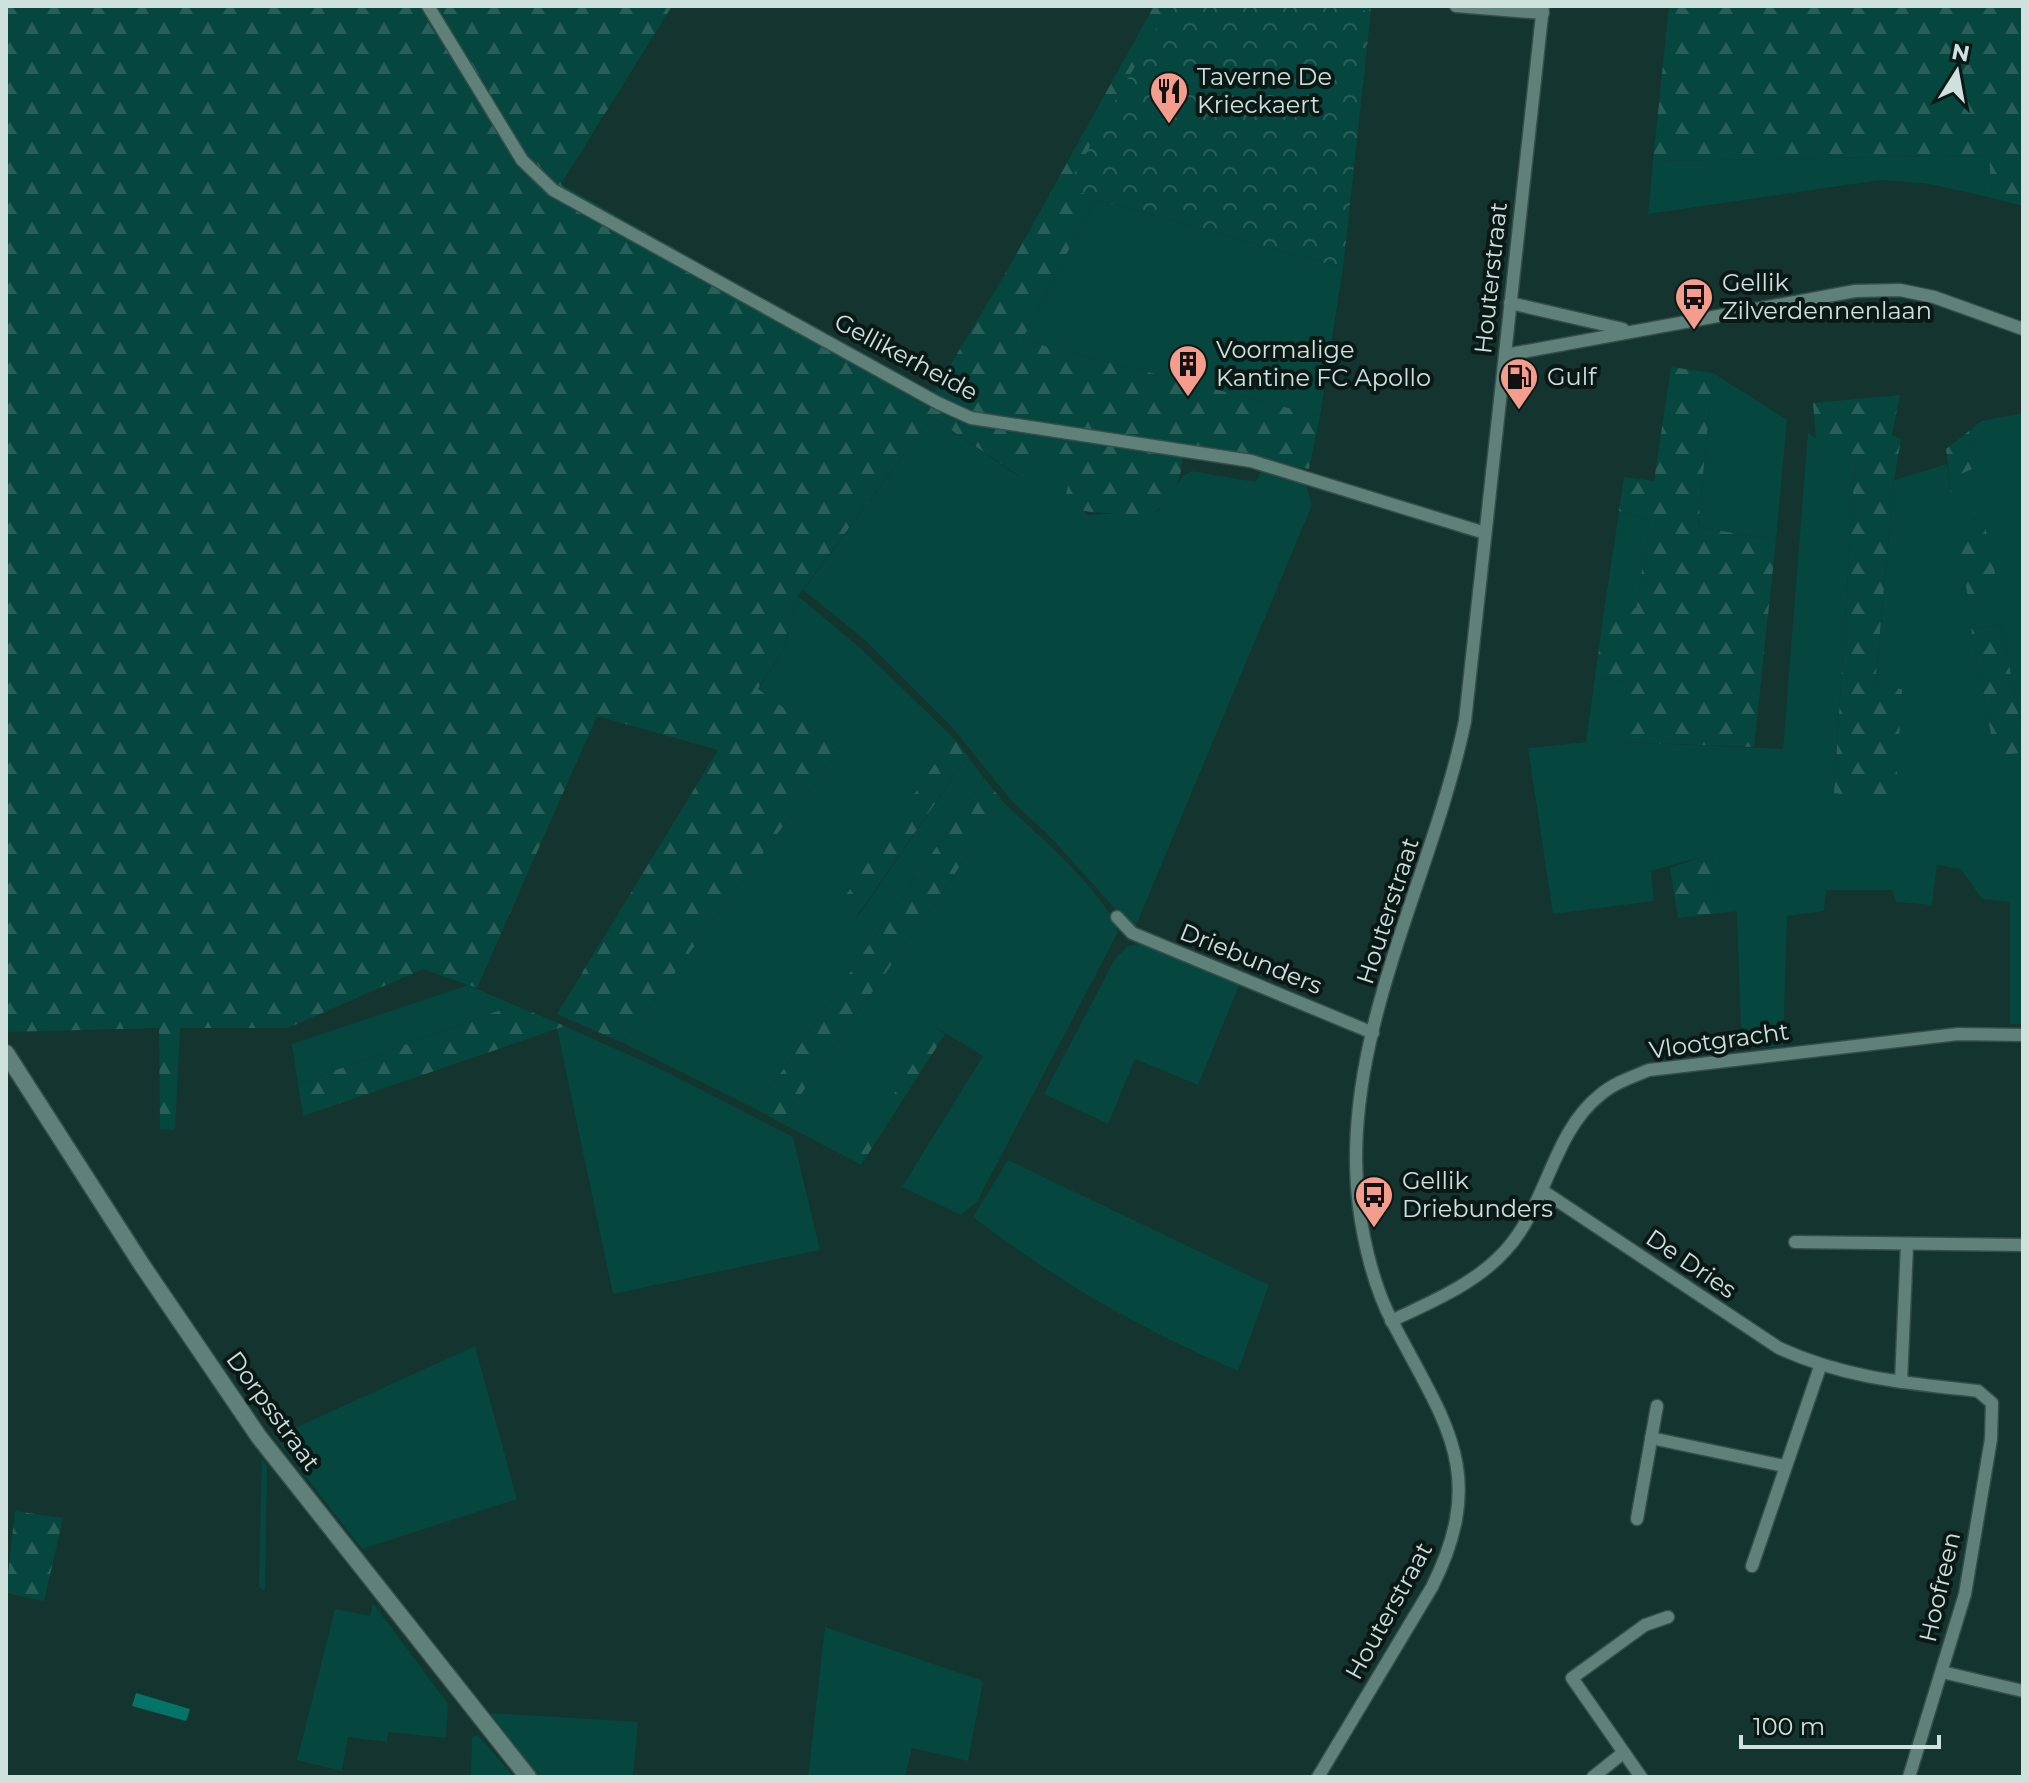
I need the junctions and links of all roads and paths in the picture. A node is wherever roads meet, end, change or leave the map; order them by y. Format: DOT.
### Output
graph roads {
  1 [pos="428,6"];
  2 [pos="1456,6"];
  3 [pos="1543,10"];
  4 [pos="1510,303"];
  5 [pos="2005,326"];
  6 [pos="2023,329"];
  7 [pos="1630,331"];
  8 [pos="2023,338"];
  9 [pos="1505,355"];
  10 [pos="1485,533"];
  11 [pos="1117,917"];
  12 [pos="1373,1033"];
  13 [pos="2023,1035"];
  14 [pos="6,1053"];
  15 [pos="1543,1191"];
  16 [pos="1795,1242"];
  17 [pos="1907,1245"];
  18 [pos="2023,1245"];
  19 [pos="1391,1321"];
  20 [pos="1820,1367"];
  21 [pos="1901,1382"];
  22 [pos="1992,1403"];
  23 [pos="1657,1406"];
  24 [pos="1651,1438"];
  25 [pos="1784,1466"];
  26 [pos="1637,1519"];
  27 [pos="1752,1566"];
  28 [pos="1668,1617"];
  29 [pos="1942,1672"];
  30 [pos="2023,1691"];
  31 [pos="1623,1753"];
  32 [pos="528,1777"];
  33 [pos="1318,1777"];
  34 [pos="1593,1777"];
  35 [pos="1641,1777"];
  36 [pos="1909,1777"];
  1 -- 10 [label="street, Gellikerheide"];
  2 -- 3 [label="street"];
  3 -- 4 [label="street, Houterstraat"];
  4 -- 7 [label="street"];
  4 -- 9 [label="street, Houterstraat"];
  5 -- 6 [label="street"];
  5 -- 7 [label="street"];
  5 -- 8 [label="street"];
  7 -- 9 [label="street"];
  9 -- 10 [label="street, Houterstraat"];
  10 -- 12 [label="street, Houterstraat"];
  11 -- 12 [label="street, Driebunders"];
  12 -- 19 [label="street, Houterstraat"];
  13 -- 15 [label="street, Vlootgracht"];
  14 -- 32 [label="street, Dorpsstraat"];
  15 -- 19 [label="street, Vlootgracht"];
  15 -- 20 [label="street, De Dries"];
  16 -- 17 [label="street"];
  17 -- 18 [label="street"];
  17 -- 21 [label="street"];
  19 -- 33 [label="street, Houterstraat"];
  20 -- 21 [label="street, De Dries"];
  20 -- 25 [label="street"];
  21 -- 22 [label="street, De Dries"];
  22 -- 29 [label="street, Hoofreen"];
  23 -- 24 [label="street"];
  24 -- 25 [label="street"];
  24 -- 26 [label="street"];
  25 -- 27 [label="street"];
  28 -- 31 [label="street"];
  29 -- 30 [label="street"];
  29 -- 36 [label="street, Hoofreen"];
  31 -- 34 [label="street"];
  31 -- 35 [label="street"];
}
